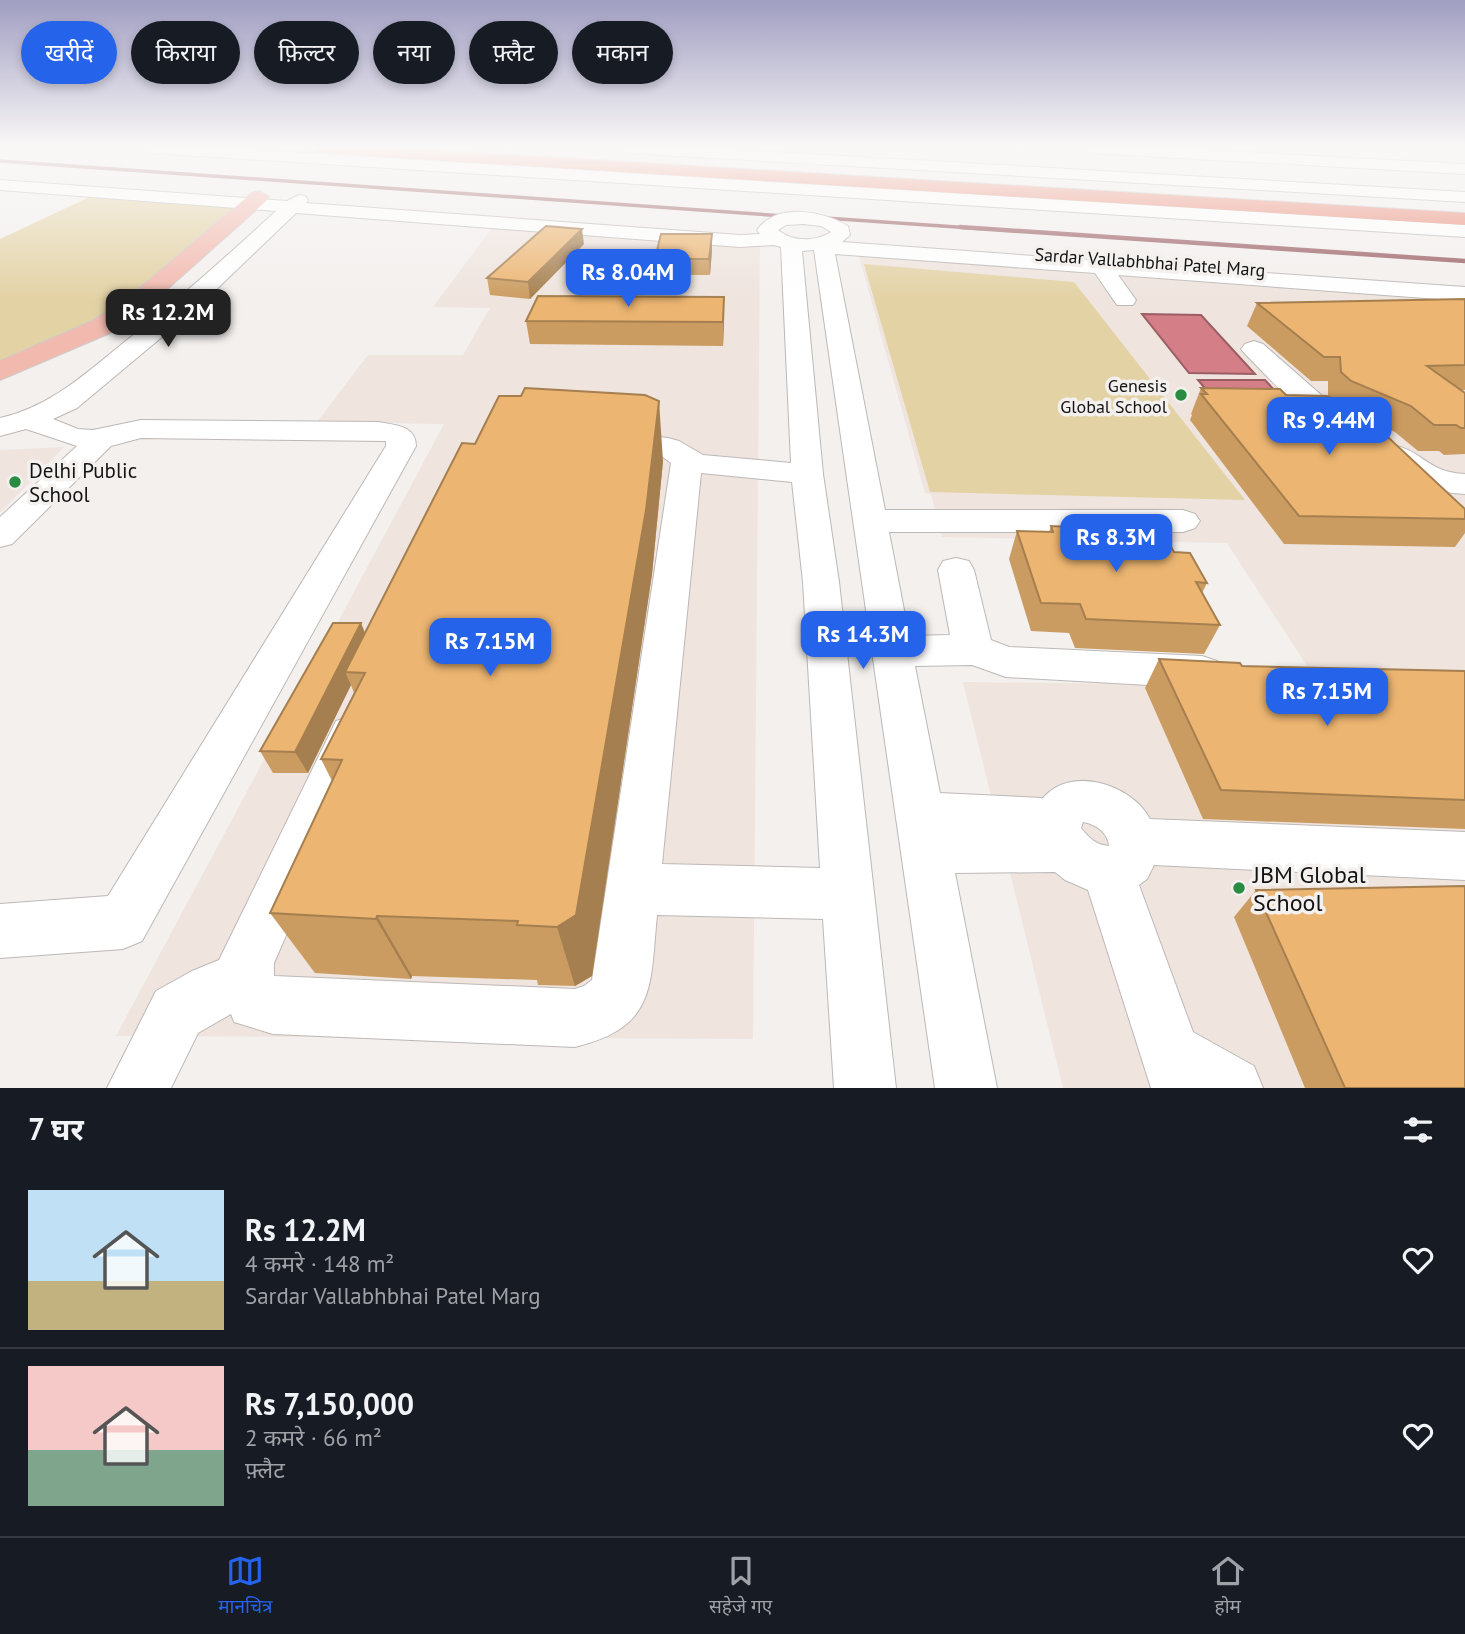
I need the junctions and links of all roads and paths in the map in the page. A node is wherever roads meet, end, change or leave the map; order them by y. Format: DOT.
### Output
graph roads {
  1 [pos="249,199"];
  2 [pos="283,199"];
  3 [pos="389,199"];
  4 [pos="805,199"];
  5 [pos="825,199"];
  6 [pos="946,199"];
  7 [pos="987,199"];
  8 [pos="1145,199"];
  9 [pos="1297,199"];
  10 [pos="966,200"];
  11 [pos="295,203"];
  12 [pos="1465,209"];
  13 [pos="690,219"];
  14 [pos="1465,219"];
  15 [pos="744,222"];
  16 [pos="1465,231"];
  17 [pos="805,234"];
  18 [pos="1215,256"];
  19 [pos="1103,268"];
  20 [pos="1066,275"];
  21 [pos="1465,285"];
  22 [pos="1465,294"];
  23 [pos="1125,300"];
  24 [pos="1465,306"];
  25 [pos="1254,349"];
  26 [pos="0,371"];
  27 [pos="14,424"];
  28 [pos="575,438"];
  29 [pos="102,439"];
  30 [pos="687,460"];
  31 [pos="807,474"];
  32 [pos="1465,484"];
  33 [pos="870,521"];
  34 [pos="1183,521"];
  35 [pos="0,536"];
  36 [pos="956,570"];
  37 [pos="975,650"];
  38 [pos="891,651"];
  39 [pos="1238,674"];
  40 [pos="368,699"];
  41 [pos="922,832"];
  42 [pos="1091,845"];
  43 [pos="1465,856"];
  44 [pos="634,889"];
  45 [pos="848,894"];
  46 [pos="0,932"];
  47 [pos="245,982"];
  48 [pos="1176,1071"];
  49 [pos="138,1088"];
  50 [pos="865,1088"];
  51 [pos="966,1088"];
  52 [pos="1232,1088"];
  1 -- 26 [label="main road"];
  2 -- 11 [label="street, Sardar Vallabhbhai Patel Marg"];
  3 -- 13 [label="street"];
  4 -- 17 [label="street"];
  5 -- 17 [label="street"];
  6 -- 10 [label="street"];
  7 -- 10 [label="highway"];
  8 -- 14 [label="highway"];
  9 -- 12 [label="highway"];
  10 -- 16 [label="street"];
  11 -- 17 [label="street, Sardar Vallabhbhai Patel Marg"];
  11 -- 27 [label="street"];
  15 -- 17 [label="street, Sardar Vallabhbhai Patel Marg"];
  17 -- 18 [label="street, Sardar Vallabhbhai Patel Marg"];
  17 -- 19 [label="street, Sardar Vallabhbhai Patel Marg"];
  17 -- 31 [label="street"];
  17 -- 33 [label="street"];
  19 -- 20 [label="street"];
  19 -- 21 [label="street, Sardar Vallabhbhai Patel Marg"];
  19 -- 22 [label="street"];
  19 -- 23 [label="street"];
  19 -- 24 [label="street"];
  25 -- 32 [label="street"];
  27 -- 29 [label="street"];
  28 -- 30 [label="street"];
  29 -- 35 [label="street"];
  29 -- 46 [label="street"];
  30 -- 31 [label="street"];
  30 -- 44 [label="street"];
  31 -- 45 [label="street"];
  33 -- 34 [label="street"];
  33 -- 38 [label="street"];
  36 -- 37 [label="street"];
  37 -- 38 [label="street"];
  37 -- 39 [label="street"];
  38 -- 41 [label="street"];
  40 -- 47 [label="street"];
  41 -- 42 [label="street"];
  41 -- 51 [label="street"];
  42 -- 43 [label="street"];
  42 -- 48 [label="street"];
  44 -- 45 [label="street"];
  44 -- 47 [label="street"];
  45 -- 50 [label="street"];
  47 -- 49 [label="street"];
  48 -- 52 [label="street"];
}
